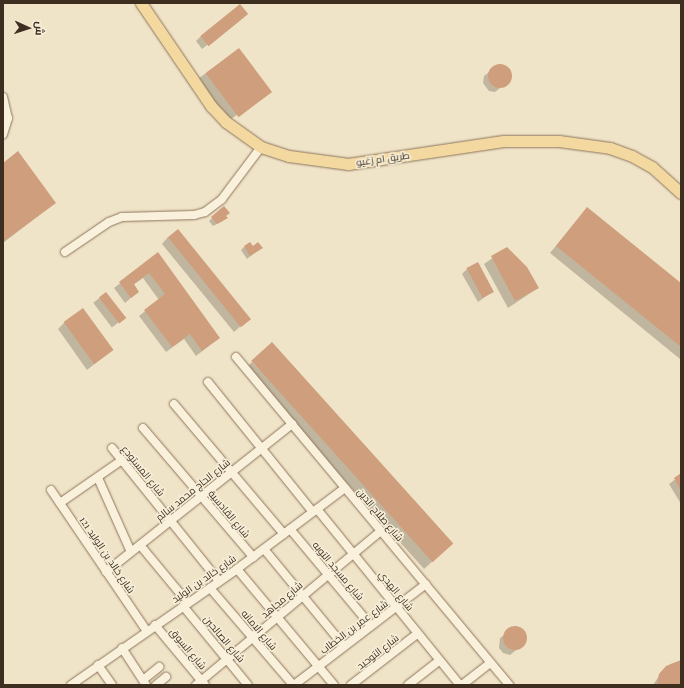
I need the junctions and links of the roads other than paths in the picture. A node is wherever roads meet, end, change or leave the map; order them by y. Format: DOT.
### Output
graph roads {
  1 [pos="140,3"];
  2 [pos="3,97"];
  3 [pos="3,134"];
  4 [pos="262,147"];
  5 [pos="681,193"];
  6 [pos="65,252"];
  7 [pos="236,357"];
  8 [pos="208,382"];
  9 [pos="174,404"];
  10 [pos="292,424"];
  11 [pos="143,428"];
  12 [pos="112,448"];
  13 [pos="262,448"];
  14 [pos="122,460"];
  15 [pos="232,472"];
  16 [pos="98,478"];
  17 [pos="345,488"];
  18 [pos="51,490"];
  19 [pos="201,496"];
  20 [pos="60,503"];
  21 [pos="315,511"];
  22 [pos="171,521"];
  23 [pos="381,531"];
  24 [pos="287,532"];
  25 [pos="140,545"];
  26 [pos="264,549"];
  27 [pos="131,552"];
  28 [pos="353,554"];
  29 [pos="253,557"];
  30 [pos="237,569"];
  31 [pos="106,572"];
  32 [pos="328,575"];
  33 [pos="219,581"];
  34 [pos="426,584"];
  35 [pos="210,588"];
  36 [pos="303,596"];
  37 [pos="186,605"];
  38 [pos="396,607"];
  39 [pos="278,617"];
  40 [pos="155,625"];
  41 [pos="371,626"];
  42 [pos="147,631"];
  43 [pos="417,634"];
  44 [pos="253,638"];
  45 [pos="344,646"];
  46 [pos="122,648"];
  47 [pos="227,659"];
  48 [pos="439,661"];
  49 [pos="490,662"];
  50 [pos="98,665"];
  51 [pos="318,666"];
  52 [pos="159,667"];
  53 [pos="166,677"];
  54 [pos="145,683"];
  55 [pos="71,684"];
  56 [pos="201,684"];
  57 [pos="112,685"];
  58 [pos="156,685"];
  59 [pos="248,685"];
  60 [pos="293,685"];
  61 [pos="334,685"];
  62 [pos="351,685"];
  63 [pos="408,685"];
  64 [pos="461,685"];
  65 [pos="509,685"];
  1 -- 4 [label="main road, طريق ام زغيو"];
  2 -- 3 [label="street"];
  4 -- 5 [label="main road, طريق ام زغيو"];
  4 -- 6 [label="street"];
  7 -- 10 [label="street, شارع صلاح الدين"];
  8 -- 13 [label="street, شارع الهدي"];
  9 -- 15 [label="street, شارع مسجد التوبه"];
  10 -- 13 [label="street, شارع الحاج محمد سالم"];
  10 -- 17 [label="street, شارع صلاح الدين"];
  11 -- 19 [label="street, شارع القادسية"];
  12 -- 14 [label="street, شارع المستودع"];
  13 -- 15 [label="street, شارع الحاج محمد سالم"];
  13 -- 21 [label="street, شارع الهدي"];
  14 -- 16 [label="street"];
  14 -- 22 [label="street, شارع المستودع"];
  15 -- 19 [label="street, شارع الحاج محمد سالم"];
  15 -- 24 [label="street, شارع مسجد التوبه"];
  16 -- 20 [label="street"];
  16 -- 27 [label="street"];
  17 -- 21 [label="street, شارع خالد بن الوليد"];
  17 -- 23 [label="street, شارع صلاح الدين"];
  18 -- 20 [label="street, شارع خالد بن الوليد 121"];
  19 -- 22 [label="street, شارع الحاج محمد سالم"];
  19 -- 29 [label="street, شارع القادسية"];
  20 -- 31 [label="street, شارع خالد بن الوليد 121"];
  21 -- 24 [label="street, شارع خالد بن الوليد"];
  21 -- 28 [label="street, شارع الهدي"];
  22 -- 25 [label="street, شارع الحاج محمد سالم"];
  22 -- 33 [label="street, شارع المستودع"];
  23 -- 28 [label="street, شارع مجاهد"];
  23 -- 34 [label="street, شارع صلاح الدين"];
  24 -- 26 [label="street, شارع خالد بن الوليد"];
  24 -- 32 [label="street, شارع مسجد التوبه"];
  25 -- 27 [label="street, شارع الحاج محمد سالم"];
  25 -- 37 [label="street, شارع الصالحين"];
  26 -- 29 [label="street, شارع خالد بن الوليد"];
  26 -- 36 [label="street"];
  27 -- 31 [label="street, شارع الحاج محمد سالم"];
  28 -- 32 [label="street, شارع مجاهد"];
  28 -- 38 [label="street, شارع الهدي"];
  29 -- 30 [label="street, شارع خالد بن الوليد"];
  30 -- 33 [label="street, شارع خالد بن الوليد"];
  30 -- 39 [label="street"];
  31 -- 42 [label="street, شارع خالد بن الوليد 121"];
  32 -- 36 [label="street, شارع مجاهد"];
  32 -- 41 [label="street, شارع مسجد التوبه"];
  33 -- 35 [label="street, شارع خالد بن الوليد"];
  34 -- 38 [label="street, شارع عمر بن الخطاب"];
  34 -- 49 [label="street, شارع صلاح الدين"];
  35 -- 37 [label="street, شارع خالد بن الوليد"];
  35 -- 44 [label="street, شارع الامانه"];
  36 -- 39 [label="street, شارع مجاهد"];
  36 -- 45 [label="street"];
  37 -- 40 [label="street, شارع خالد بن الوليد"];
  37 -- 47 [label="street, شارع الصالحين"];
  38 -- 41 [label="street, شارع عمر بن الخطاب"];
  38 -- 43 [label="street, شارع الهدي"];
  39 -- 44 [label="street, شارع مجاهد"];
  39 -- 51 [label="street"];
  40 -- 42 [label="street, شارع خالد بن الوليد"];
  40 -- 56 [label="street, شارع السوق"];
  41 -- 45 [label="street, شارع عمر بن الخطاب"];
  42 -- 46 [label="street, شارع خالد بن الوليد"];
  43 -- 48 [label="street, شارع الهدي"];
  43 -- 62 [label="street, شارع التوحيد"];
  44 -- 47 [label="street, شارع مجاهد"];
  44 -- 60 [label="street, شارع الامانه"];
  45 -- 51 [label="street, شارع عمر بن الخطاب"];
  46 -- 50 [label="street, شارع خالد بن الوليد"];
  46 -- 54 [label="street"];
  47 -- 56 [label="street, شارع مجاهد"];
  47 -- 59 [label="street, شارع الصالحين"];
  48 -- 63 [label="street"];
  48 -- 64 [label="street, شارع الهدي"];
  49 -- 64 [label="street"];
  49 -- 65 [label="street, شارع صلاح الدين"];
  50 -- 55 [label="street, شارع خالد بن الوليد"];
  50 -- 57 [label="street"];
  51 -- 60 [label="street, شارع عمر بن الخطاب"];
  51 -- 61 [label="street"];
  52 -- 54 [label="street"];
  53 -- 58 [label="street"];
}
